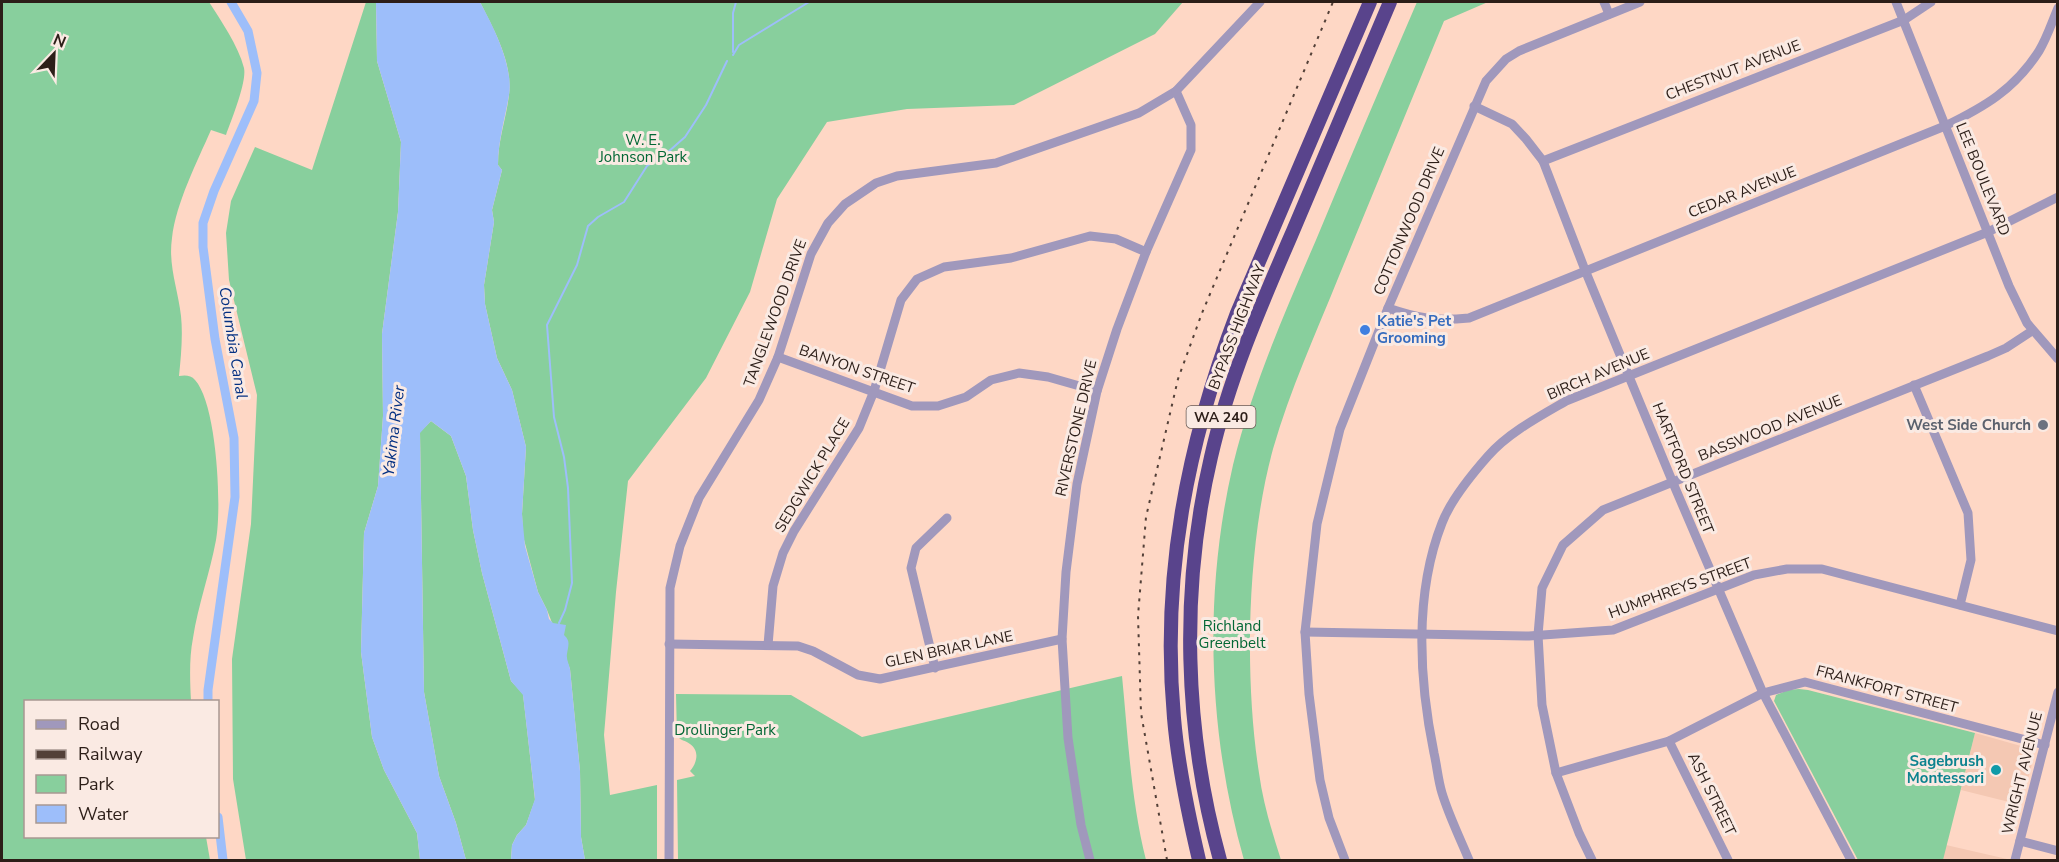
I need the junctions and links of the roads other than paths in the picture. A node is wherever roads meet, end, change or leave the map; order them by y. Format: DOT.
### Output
graph roads {
  1 [pos="1260,2"];
  2 [pos="1370,2"];
  3 [pos="1390,2"];
  4 [pos="1604,2"];
  5 [pos="1640,2"];
  6 [pos="1896,2"];
  7 [pos="1931,2"];
  8 [pos="2058,8"];
  9 [pos="1609,14"];
  10 [pos="1904,20"];
  11 [pos="1176,91"];
  12 [pos="1474,106"];
  13 [pos="1945,126"];
  14 [pos="1543,160"];
  15 [pos="2058,196"];
  16 [pos="1988,232"];
  17 [pos="1146,252"];
  18 [pos="1585,270"];
  19 [pos="1388,308"];
  20 [pos="2032,331"];
  21 [pos="778,357"];
  22 [pos="2058,359"];
  23 [pos="1629,376"];
  24 [pos="1914,385"];
  25 [pos="874,391"];
  26 [pos="1097,392"];
  27 [pos="1672,483"];
  28 [pos="947,518"];
  29 [pos="1717,589"];
  30 [pos="1960,605"];
  31 [pos="2058,631"];
  32 [pos="1305,632"];
  33 [pos="1422,635"];
  34 [pos="1538,635"];
  35 [pos="1062,639"];
  36 [pos="669,644"];
  37 [pos="768,645"];
  38 [pos="935,668"];
  39 [pos="2058,692"];
  40 [pos="1763,693"];
  41 [pos="1669,741"];
  42 [pos="2045,746"];
  43 [pos="1556,773"];
  44 [pos="2020,841"];
  45 [pos="2058,851"];
  46 [pos="669,861"];
  47 [pos="1090,861"];
  48 [pos="1199,861"];
  49 [pos="1220,861"];
  50 [pos="1345,861"];
  51 [pos="1469,861"];
  52 [pos="1592,861"];
  53 [pos="1728,861"];
  54 [pos="1851,861"];
  55 [pos="2015,861"];
  1 -- 11 [label="street, TANGLEWOOD DRIVE"];
  2 -- 48 [label="highway, BYPASS HIGHWAY / WA 240"];
  3 -- 49 [label="highway, BYPASS HIGHWAY / WA 240"];
  4 -- 9 [label="street"];
  5 -- 9 [label="street, COTTONWOOD DRIVE"];
  6 -- 10 [label="street, LEE BOULEVARD"];
  7 -- 10 [label="street, CHESTNUT AVENUE"];
  8 -- 13 [label="street, CEDAR AVENUE"];
  9 -- 12 [label="street, COTTONWOOD DRIVE"];
  10 -- 13 [label="street, LEE BOULEVARD"];
  10 -- 14 [label="street, CHESTNUT AVENUE"];
  11 -- 17 [label="street, RIVERSTONE DRIVE"];
  11 -- 21 [label="street, TANGLEWOOD DRIVE"];
  12 -- 14 [label="street, HARTFORD STREET"];
  12 -- 19 [label="street, COTTONWOOD DRIVE"];
  13 -- 16 [label="street, LEE BOULEVARD"];
  13 -- 18 [label="street, CEDAR AVENUE"];
  14 -- 18 [label="street, HARTFORD STREET"];
  15 -- 16 [label="street, BIRCH AVENUE"];
  16 -- 20 [label="street, LEE BOULEVARD"];
  16 -- 23 [label="street, BIRCH AVENUE"];
  17 -- 25 [label="street, SEDGWICK PLACE"];
  17 -- 26 [label="street, RIVERSTONE DRIVE"];
  18 -- 19 [label="street, CEDAR AVENUE"];
  18 -- 23 [label="street, HARTFORD STREET"];
  19 -- 32 [label="street, COTTONWOOD DRIVE"];
  20 -- 22 [label="street, LEE BOULEVARD"];
  20 -- 24 [label="street, BASSWOOD AVENUE"];
  21 -- 25 [label="street, BANYON STREET"];
  21 -- 36 [label="street, TANGLEWOOD DRIVE"];
  23 -- 27 [label="street, HARTFORD STREET"];
  23 -- 33 [label="street, BIRCH AVENUE"];
  24 -- 27 [label="street, BASSWOOD AVENUE"];
  24 -- 30 [label="street"];
  25 -- 26 [label="street, BANYON STREET"];
  25 -- 37 [label="street, SEDGWICK PLACE"];
  26 -- 35 [label="street, RIVERSTONE DRIVE"];
  27 -- 29 [label="street, HARTFORD STREET"];
  27 -- 34 [label="street, BASSWOOD AVENUE"];
  28 -- 38 [label="street"];
  29 -- 30 [label="street, HUMPHREYS STREET"];
  29 -- 34 [label="street, HUMPHREYS STREET"];
  29 -- 40 [label="street, HARTFORD STREET"];
  30 -- 31 [label="street, HUMPHREYS STREET"];
  32 -- 33 [label="street, HUMPHREYS STREET"];
  32 -- 50 [label="street, COTTONWOOD DRIVE"];
  33 -- 34 [label="street, HUMPHREYS STREET"];
  33 -- 51 [label="street, BIRCH AVENUE"];
  34 -- 43 [label="street, BASSWOOD AVENUE"];
  35 -- 38 [label="street, GLEN BRIAR LANE"];
  35 -- 47 [label="street, RIVERSTONE DRIVE"];
  36 -- 37 [label="street, GLEN BRIAR LANE"];
  36 -- 46 [label="street, TANGLEWOOD DRIVE"];
  37 -- 38 [label="street, GLEN BRIAR LANE"];
  39 -- 42 [label="street, WRIGHT AVENUE"];
  40 -- 41 [label="street, FRANKFORT STREET"];
  40 -- 42 [label="street, FRANKFORT STREET"];
  40 -- 54 [label="street, HARTFORD STREET"];
  41 -- 43 [label="street, FRANKFORT STREET"];
  41 -- 53 [label="street, ASH STREET"];
  42 -- 44 [label="street, WRIGHT AVENUE"];
  43 -- 52 [label="street, BASSWOOD AVENUE"];
  44 -- 45 [label="street"];
  44 -- 55 [label="street, WRIGHT AVENUE"];
}
